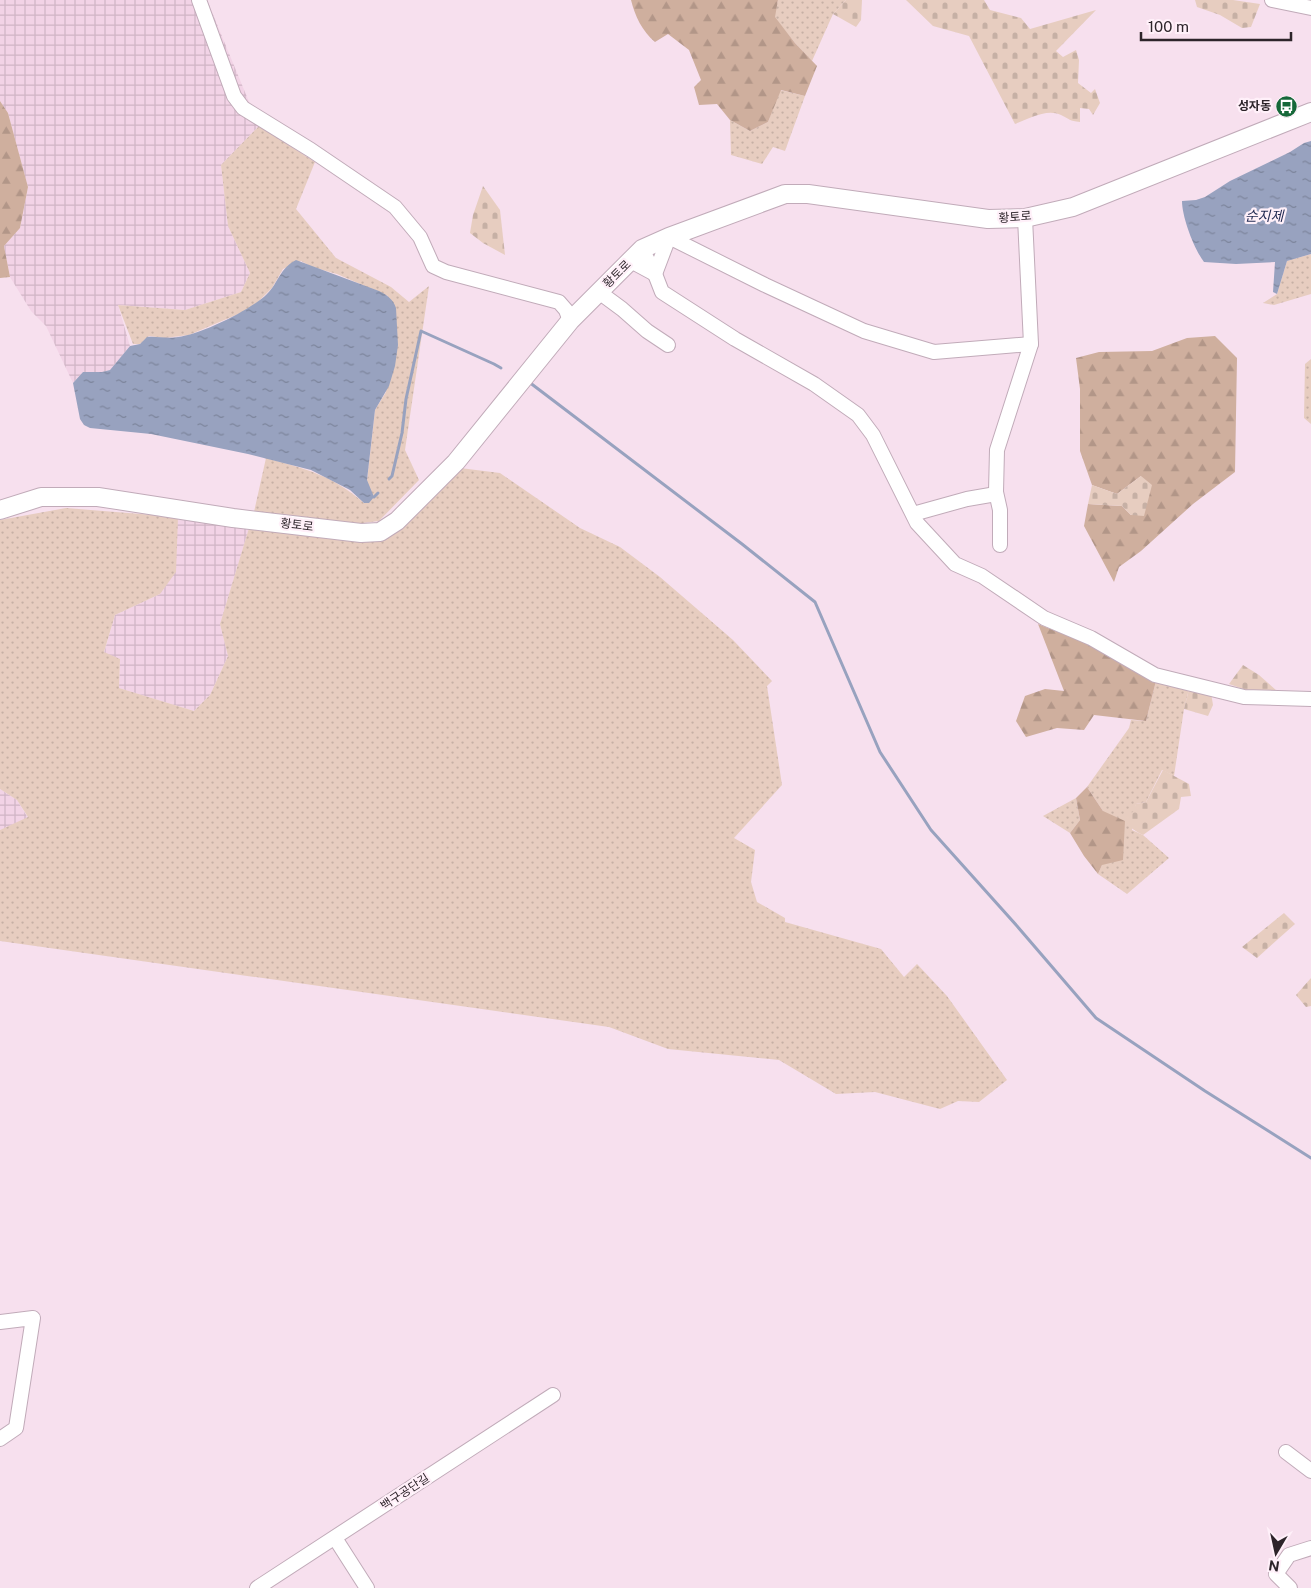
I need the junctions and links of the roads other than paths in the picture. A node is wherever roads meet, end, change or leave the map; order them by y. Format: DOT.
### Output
graph roads {
  1 [pos="199,0"];
  2 [pos="1272,0"];
  3 [pos="1311,8"];
  4 [pos="1311,112"];
  5 [pos="1025,218"];
  6 [pos="670,237"];
  7 [pos="636,255"];
  8 [pos="656,274"];
  9 [pos="599,292"];
  10 [pos="570,321"];
  11 [pos="668,344"];
  12 [pos="1031,344"];
  13 [pos="996,494"];
  14 [pos="0,510"];
  15 [pos="913,514"];
  16 [pos="1000,545"];
  17 [pos="1311,699"];
  18 [pos="0,1322"];
  19 [pos="553,1395"];
  20 [pos="0,1439"];
  21 [pos="1286,1452"];
  22 [pos="1311,1471"];
  23 [pos="335,1538"];
  24 [pos="1311,1548"];
  25 [pos="258,1588"];
  26 [pos="367,1588"];
  27 [pos="1290,1588"];
  1 -- 10 [label="street"];
  2 -- 3 [label="street"];
  4 -- 5 [label="main road, 황토로"];
  5 -- 6 [label="main road, 황토로"];
  5 -- 12 [label="street"];
  6 -- 7 [label="main road, 황토로"];
  6 -- 8 [label="street"];
  6 -- 12 [label="street"];
  7 -- 8 [label="street"];
  7 -- 9 [label="main road, 황토로"];
  8 -- 15 [label="street"];
  9 -- 10 [label="main road, 황토로"];
  9 -- 11 [label="street"];
  10 -- 14 [label="main road, 황토로"];
  12 -- 13 [label="street"];
  13 -- 15 [label="street"];
  13 -- 16 [label="street"];
  15 -- 17 [label="street"];
  18 -- 20 [label="street"];
  19 -- 23 [label="street, 백구공단길"];
  21 -- 22 [label="street"];
  23 -- 25 [label="street, 백구공단길"];
  23 -- 26 [label="street"];
  24 -- 27 [label="street"];
}
